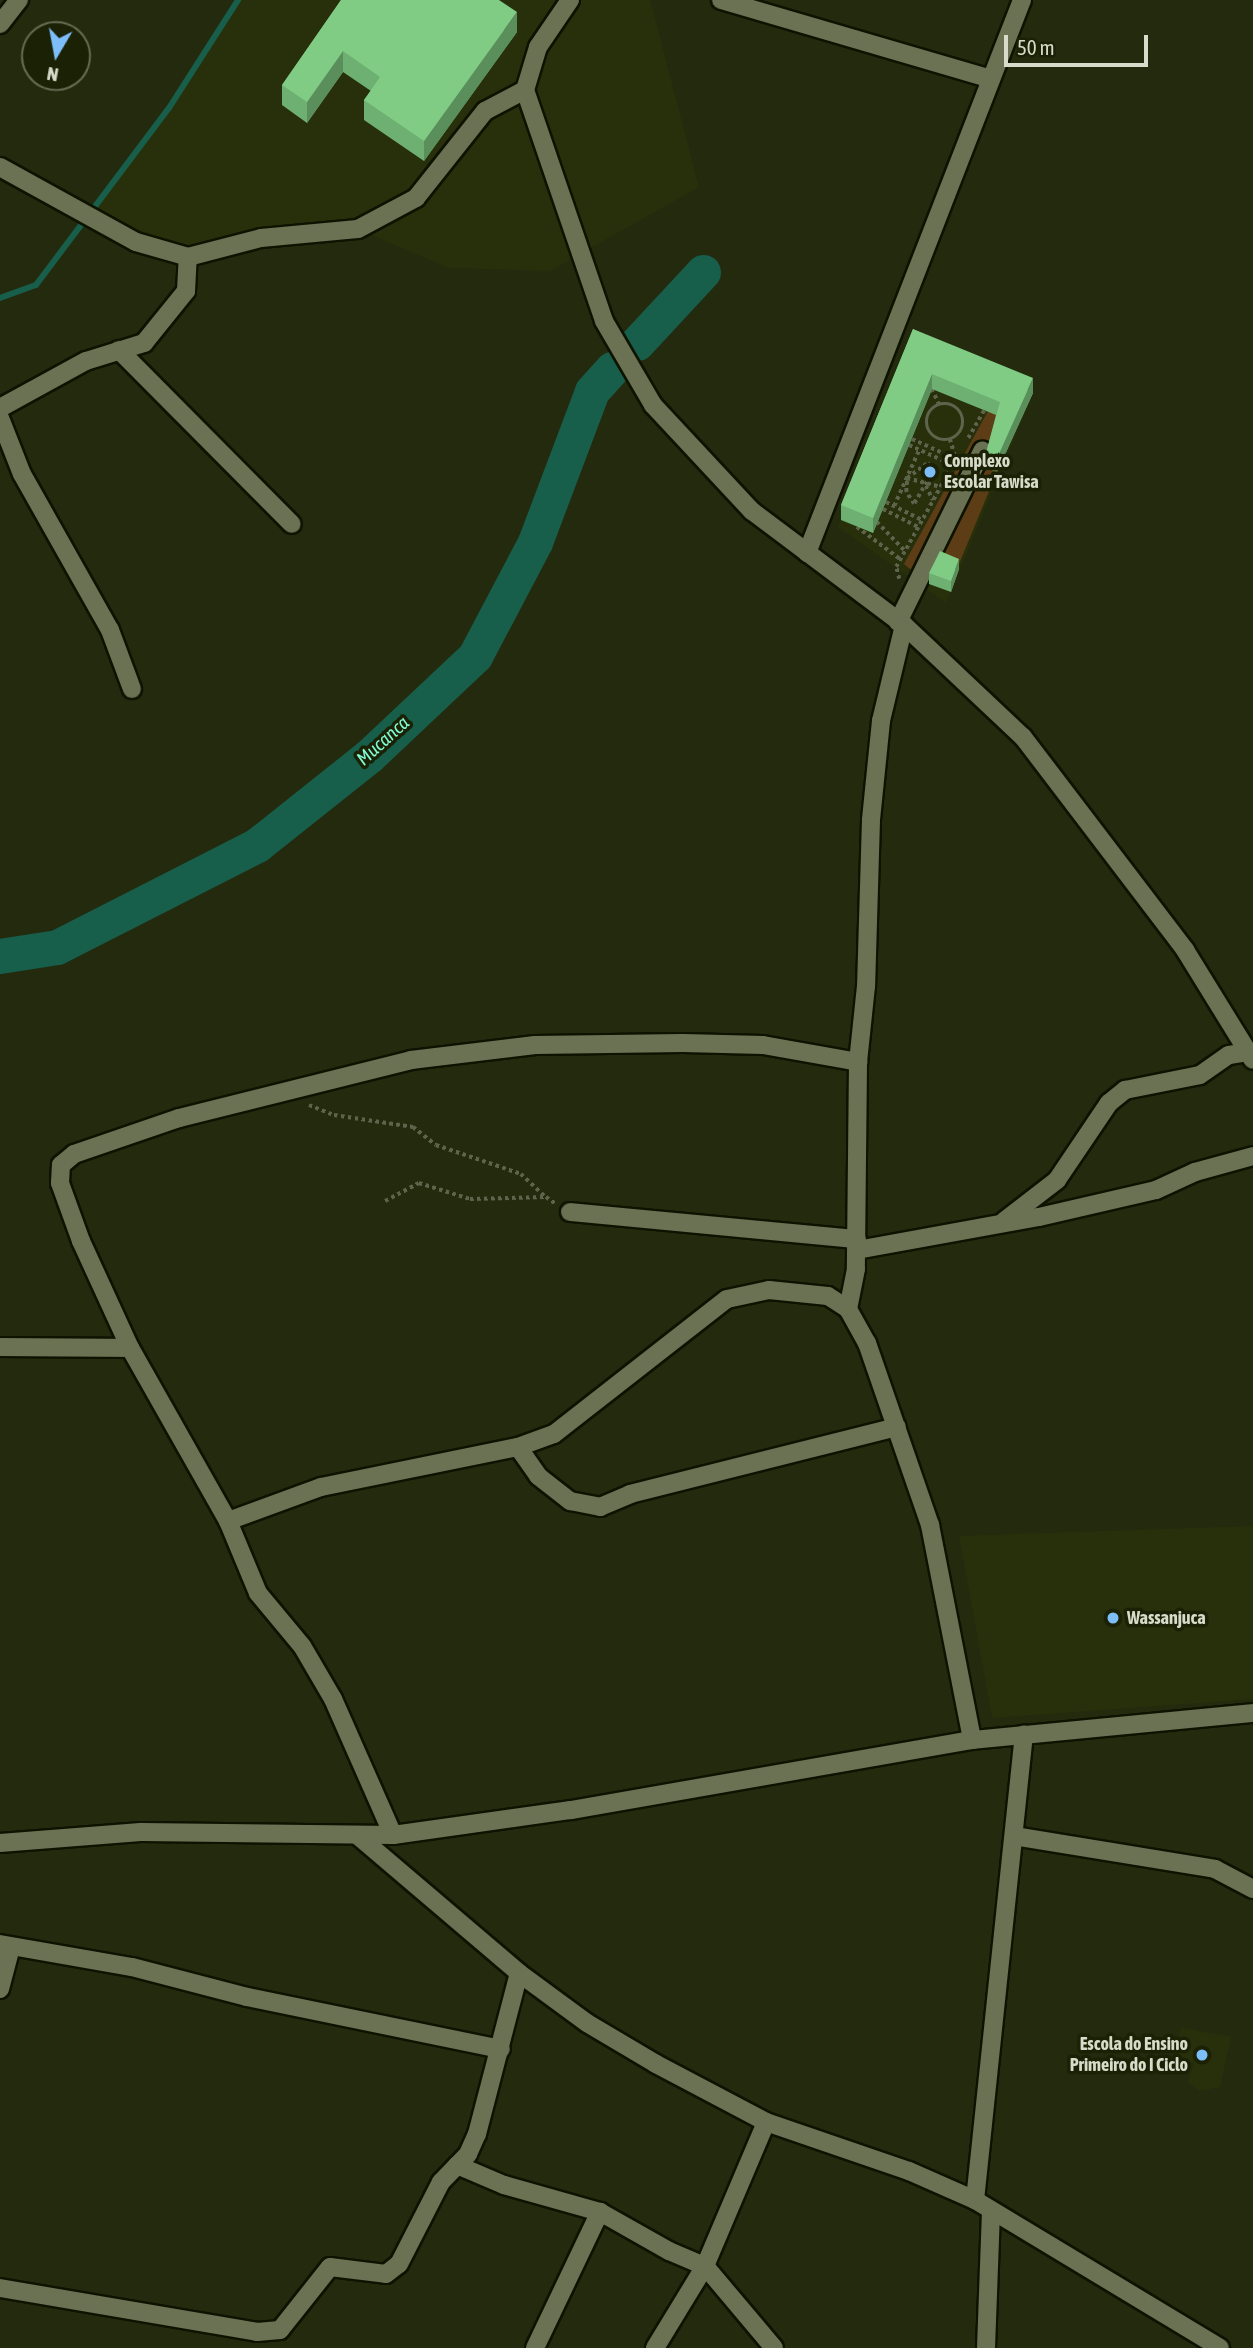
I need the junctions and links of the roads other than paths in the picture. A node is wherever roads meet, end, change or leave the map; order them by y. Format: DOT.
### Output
graph roads {
  1 [pos="19,0"];
  2 [pos="570,0"];
  3 [pos="721,0"];
  4 [pos="1022,0"];
  5 [pos="0,24"];
  6 [pos="991,79"];
  7 [pos="525,90"];
  8 [pos="0,167"];
  9 [pos="188,257"];
  10 [pos="120,350"];
  11 [pos="0,408"];
  12 [pos="0,418"];
  13 [pos="982,451"];
  14 [pos="292,524"];
  15 [pos="807,553"];
  16 [pos="901,623"];
  17 [pos="132,689"];
  18 [pos="1251,1056"];
  19 [pos="858,1062"];
  20 [pos="1253,1156"];
  21 [pos="570,1212"];
  22 [pos="1001,1224"];
  23 [pos="857,1244"];
  24 [pos="848,1309"];
  25 [pos="0,1347"];
  26 [pos="130,1348"];
  27 [pos="897,1427"];
  28 [pos="518,1447"];
  29 [pos="229,1521"];
  30 [pos="1253,1713"];
  31 [pos="1024,1735"];
  32 [pos="972,1740"];
  33 [pos="357,1835"];
  34 [pos="393,1835"];
  35 [pos="1014,1836"];
  36 [pos="0,1843"];
  37 [pos="1253,1889"];
  38 [pos="6,1945"];
  39 [pos="519,1973"];
  40 [pos="0,1989"];
  41 [pos="500,2049"];
  42 [pos="766,2122"];
  43 [pos="457,2165"];
  44 [pos="975,2200"];
  45 [pos="991,2210"];
  46 [pos="600,2212"];
  47 [pos="705,2266"];
  48 [pos="0,2288"];
  49 [pos="535,2348"];
  50 [pos="655,2348"];
  51 [pos="774,2348"];
  52 [pos="986,2348"];
  53 [pos="1220,2348"];
  1 -- 5 [label="street"];
  2 -- 7 [label="street"];
  3 -- 6 [label="street"];
  4 -- 6 [label="street"];
  6 -- 15 [label="street"];
  7 -- 9 [label="street"];
  7 -- 15 [label="street"];
  8 -- 9 [label="street"];
  9 -- 10 [label="street"];
  10 -- 11 [label="street"];
  10 -- 14 [label="street"];
  12 -- 17 [label="street"];
  13 -- 16 [label="street"];
  15 -- 16 [label="street"];
  16 -- 18 [label="street"];
  16 -- 19 [label="street"];
  18 -- 22 [label="street"];
  19 -- 23 [label="street"];
  19 -- 26 [label="street"];
  20 -- 22 [label="street"];
  21 -- 23 [label="street"];
  22 -- 23 [label="street"];
  23 -- 24 [label="street"];
  24 -- 27 [label="street"];
  24 -- 28 [label="street"];
  25 -- 26 [label="street"];
  26 -- 29 [label="street"];
  27 -- 28 [label="street"];
  27 -- 32 [label="street"];
  28 -- 29 [label="street"];
  29 -- 34 [label="street"];
  30 -- 31 [label="street"];
  31 -- 32 [label="street"];
  31 -- 35 [label="street"];
  32 -- 34 [label="street"];
  33 -- 34 [label="street"];
  33 -- 36 [label="street"];
  33 -- 39 [label="street"];
  35 -- 37 [label="street"];
  35 -- 44 [label="street"];
  38 -- 40 [label="street"];
  38 -- 41 [label="street"];
  39 -- 41 [label="street"];
  39 -- 42 [label="street"];
  41 -- 43 [label="street"];
  42 -- 44 [label="street"];
  42 -- 47 [label="street"];
  43 -- 46 [label="street"];
  43 -- 48 [label="street"];
  44 -- 45 [label="street"];
  45 -- 52 [label="street"];
  45 -- 53 [label="street"];
  46 -- 47 [label="street"];
  46 -- 49 [label="street"];
  47 -- 50 [label="street"];
  47 -- 51 [label="street"];
}
